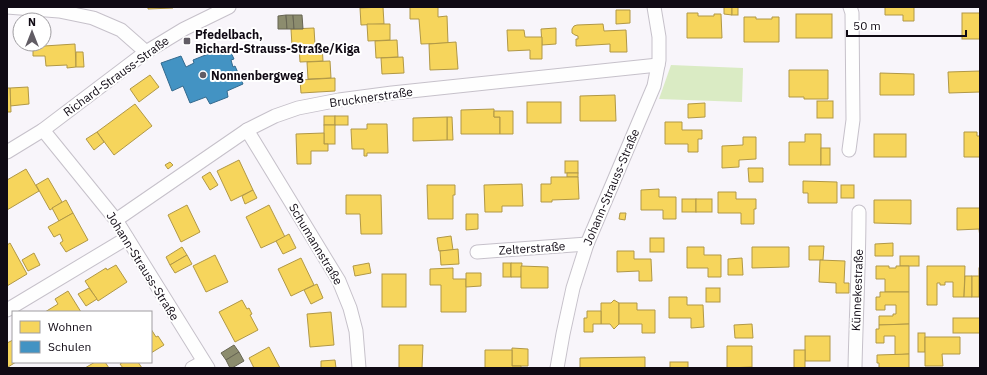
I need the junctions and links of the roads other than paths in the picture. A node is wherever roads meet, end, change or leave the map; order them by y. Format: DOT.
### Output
graph roads {
  1 [pos="7,7"];
  2 [pos="229,7"];
  3 [pos="654,7"];
  4 [pos="850,7"];
  5 [pos="146,52"];
  6 [pos="658,66"];
  7 [pos="43,130"];
  8 [pos="247,130"];
  9 [pos="849,150"];
  10 [pos="7,152"];
  11 [pos="859,212"];
  12 [pos="116,220"];
  13 [pos="127,238"];
  14 [pos="587,244"];
  15 [pos="477,252"];
  16 [pos="7,310"];
  17 [pos="201,366"];
  18 [pos="359,368"];
  19 [pos="557,368"];
  20 [pos="855,368"];
  1 -- 5 [label="street"];
  2 -- 5 [label="street, Richard-Strauss-Straße"];
  3 -- 6 [label="street, Johann-Strauss-Straße"];
  4 -- 9 [label="street"];
  5 -- 7 [label="street, Richard-Strauss-Straße"];
  6 -- 8 [label="street, Brucknerstraße"];
  6 -- 14 [label="street, Johann-Strauss-Straße"];
  7 -- 10 [label="street, Richard-Strauss-Straße"];
  7 -- 12 [label="street, Johann-Strauss-Straße"];
  8 -- 12 [label="street, Brucknerstraße"];
  8 -- 18 [label="street, Schumannstraße"];
  11 -- 20 [label="street, Künnekestraße"];
  12 -- 13 [label="street, Johann-Strauss-Straße"];
  13 -- 16 [label="street"];
  13 -- 17 [label="street, Johann-Strauss-Straße"];
  14 -- 15 [label="street, Zelterstraße"];
  14 -- 19 [label="street, Johann-Strauss-Straße"];
}
